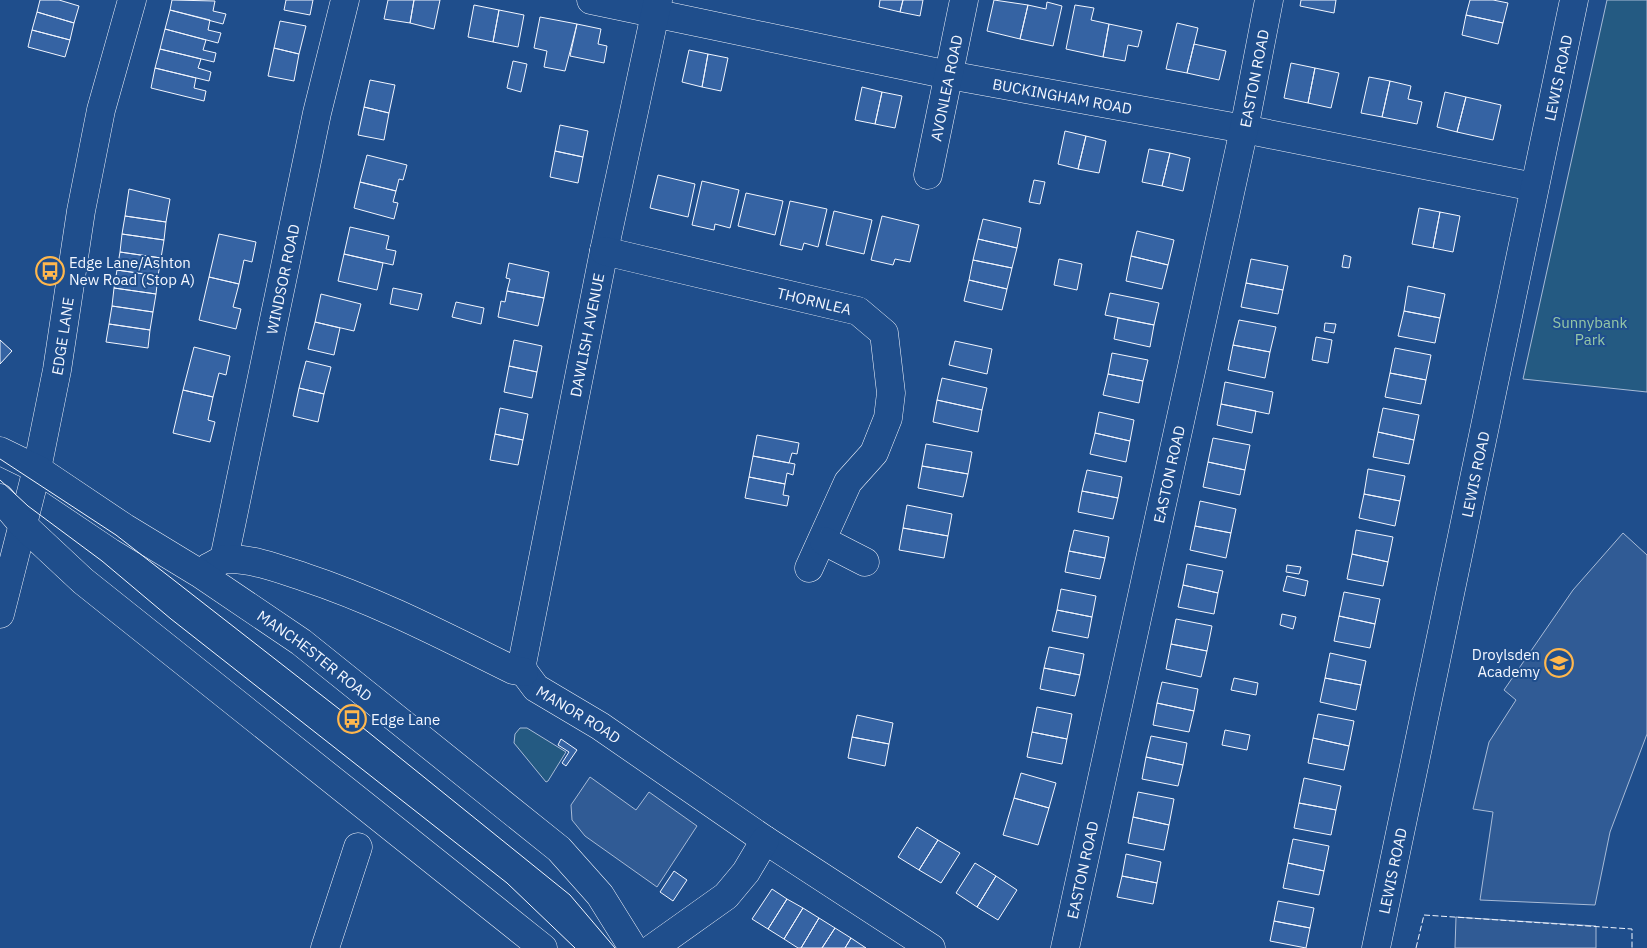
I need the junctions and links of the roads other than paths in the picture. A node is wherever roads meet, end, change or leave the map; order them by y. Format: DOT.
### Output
graph roads {
  1 [pos="132,0"];
  2 [pos="345,0"];
  3 [pos="591,0"];
  4 [pos="964,0"];
  5 [pos="1269,0"];
  6 [pos="1574,0"];
  7 [pos="657,7"];
  8 [pos="949,75"];
  9 [pos="1244,129"];
  10 [pos="928,175"];
  11 [pos="1534,188"];
  12 [pos="604,251"];
  13 [pos="0,451"];
  14 [pos="37,469"];
  15 [pos="0,498"];
  16 [pos="23,525"];
  17 [pos="824,541"];
  18 [pos="224,559"];
  19 [pos="866,562"];
  20 [pos="809,568"];
  21 [pos="198,572"];
  22 [pos="0,614"];
  23 [pos="524,672"];
  24 [pos="764,840"];
  25 [pos="358,847"];
  26 [pos="325,948"];
  27 [pos="543,948"];
  28 [pos="633,948"];
  29 [pos="653,948"];
  30 [pos="931,948"];
  31 [pos="1064,948"];
  32 [pos="1376,948"];
  1 -- 14 [label="street, EDGE LANE"];
  2 -- 18 [label="street, WINDSOR ROAD"];
  3 -- 7 [label="street, BUCKINGHAM ROAD"];
  4 -- 8 [label="street, AVONLEA ROAD"];
  5 -- 9 [label="street, EASTON ROAD"];
  6 -- 11 [label="street, LEWIS ROAD"];
  7 -- 8 [label="street, BUCKINGHAM ROAD"];
  7 -- 12 [label="street, DAWLISH AVENUE"];
  8 -- 9 [label="street, BUCKINGHAM ROAD"];
  8 -- 10 [label="street, AVONLEA ROAD"];
  9 -- 11 [label="street, BUCKINGHAM ROAD"];
  9 -- 31 [label="street, EASTON ROAD"];
  11 -- 32 [label="street, LEWIS ROAD"];
  12 -- 17 [label="street, THORNLEA"];
  12 -- 23 [label="street, DAWLISH AVENUE"];
  13 -- 14 [label="street, MANCHESTER ROAD"];
  14 -- 16 [label="street, EDGE LANE"];
  14 -- 21 [label="street, MANCHESTER ROAD"];
  15 -- 16 [label="street"];
  16 -- 22 [label="street, EDGE LANE"];
  16 -- 27 [label="street"];
  17 -- 19 [label="street"];
  17 -- 20 [label="street, THORNLEA"];
  18 -- 21 [label="street"];
  18 -- 23 [label="street, MANOR ROAD"];
  21 -- 28 [label="street, MANCHESTER ROAD"];
  23 -- 24 [label="street, MANOR ROAD"];
  24 -- 29 [label="street"];
  24 -- 30 [label="street, MANOR ROAD"];
  25 -- 26 [label="street"];
}
